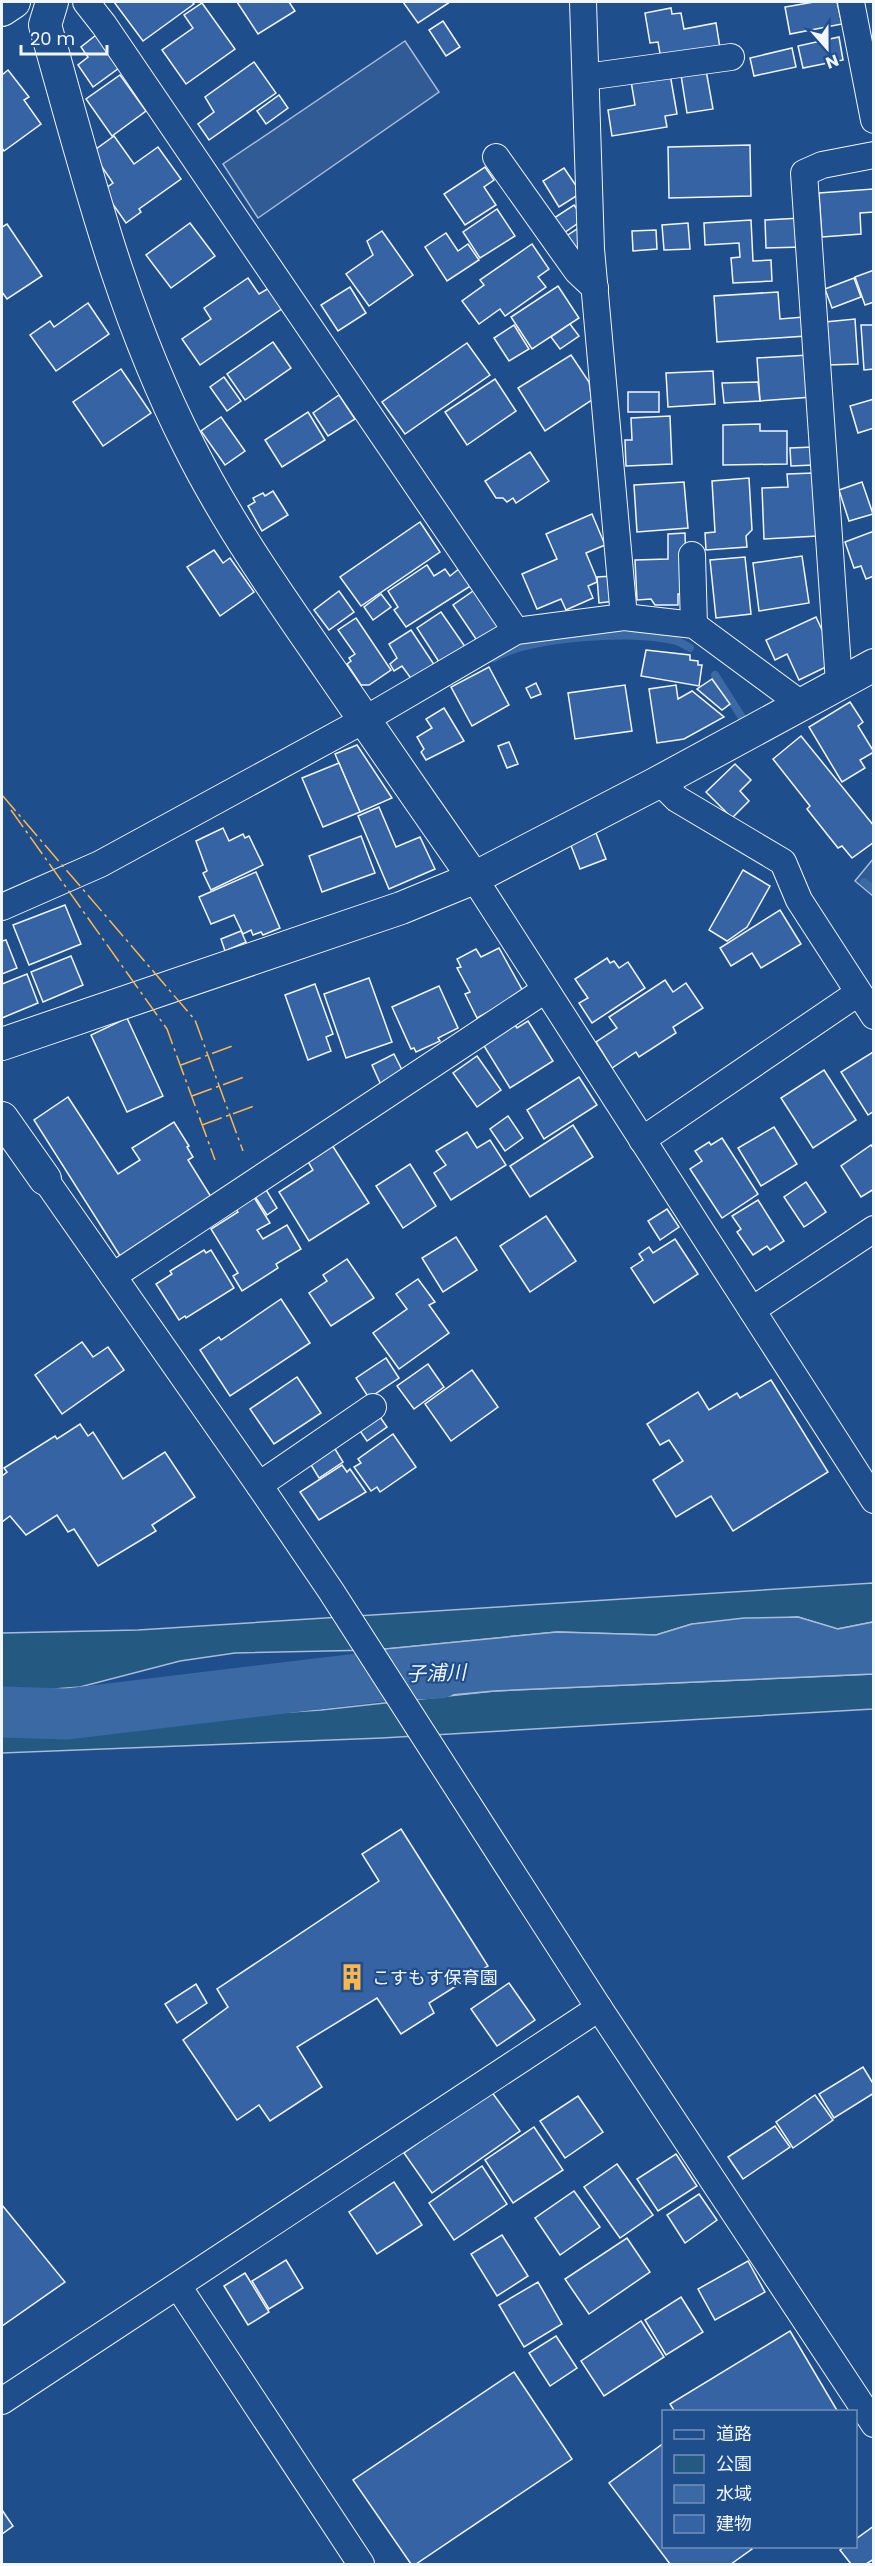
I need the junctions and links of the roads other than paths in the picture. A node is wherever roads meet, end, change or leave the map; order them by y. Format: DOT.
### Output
graph roads {
  1 [pos="14,2"];
  2 [pos="52,2"];
  3 [pos="86,2"];
  4 [pos="583,2"];
  5 [pos="852,2"];
  6 [pos="2,10"];
  7 [pos="731,57"];
  8 [pos="586,77"];
  9 [pos="873,120"];
  10 [pos="873,155"];
  11 [pos="496,157"];
  12 [pos="595,288"];
  13 [pos="692,555"];
  14 [pos="624,618"];
  15 [pos="694,625"];
  16 [pos="516,631"];
  17 [pos="873,665"];
  18 [pos="839,683"];
  19 [pos="801,704"];
  20 [pos="364,720"];
  21 [pos="664,778"];
  22 [pos="474,878"];
  23 [pos="2,907"];
  24 [pos="545,990"];
  25 [pos="858,993"];
  26 [pos="873,1016"];
  27 [pos="2,1044"];
  28 [pos="2,1118"];
  29 [pos="642,1140"];
  30 [pos="45,1179"];
  31 [pos="873,1229"];
  32 [pos="112,1276"];
  33 [pos="752,1310"];
  34 [pos="373,1407"];
  35 [pos="259,1485"];
  36 [pos="873,1500"];
  37 [pos="599,2008"];
  38 [pos="178,2286"];
  39 [pos="2,2401"];
  40 [pos="873,2424"];
  41 [pos="361,2565"];
  1 -- 6 [label="street"];
  2 -- 20 [label="street"];
  3 -- 16 [label="street"];
  4 -- 8 [label="street"];
  5 -- 9 [label="street"];
  7 -- 8 [label="street"];
  8 -- 12 [label="street"];
  10 -- 18 [label="street"];
  11 -- 12 [label="street"];
  12 -- 14 [label="street"];
  13 -- 15 [label="street"];
  14 -- 15 [label="street"];
  14 -- 16 [label="street"];
  15 -- 19 [label="street"];
  16 -- 20 [label="street"];
  17 -- 18 [label="street"];
  18 -- 19 [label="street"];
  19 -- 21 [label="street"];
  20 -- 22 [label="street"];
  20 -- 23 [label="street"];
  21 -- 22 [label="street"];
  21 -- 25 [label="street"];
  22 -- 24 [label="street"];
  22 -- 27 [label="street"];
  24 -- 29 [label="street"];
  24 -- 32 [label="street"];
  25 -- 26 [label="street"];
  25 -- 29 [label="street"];
  28 -- 30 [label="street"];
  29 -- 33 [label="street"];
  30 -- 32 [label="street"];
  31 -- 33 [label="street"];
  32 -- 35 [label="street"];
  33 -- 36 [label="street"];
  34 -- 35 [label="street"];
  35 -- 37 [label="street"];
  37 -- 38 [label="street"];
  37 -- 40 [label="street"];
  38 -- 39 [label="street"];
  38 -- 41 [label="street"];
}
